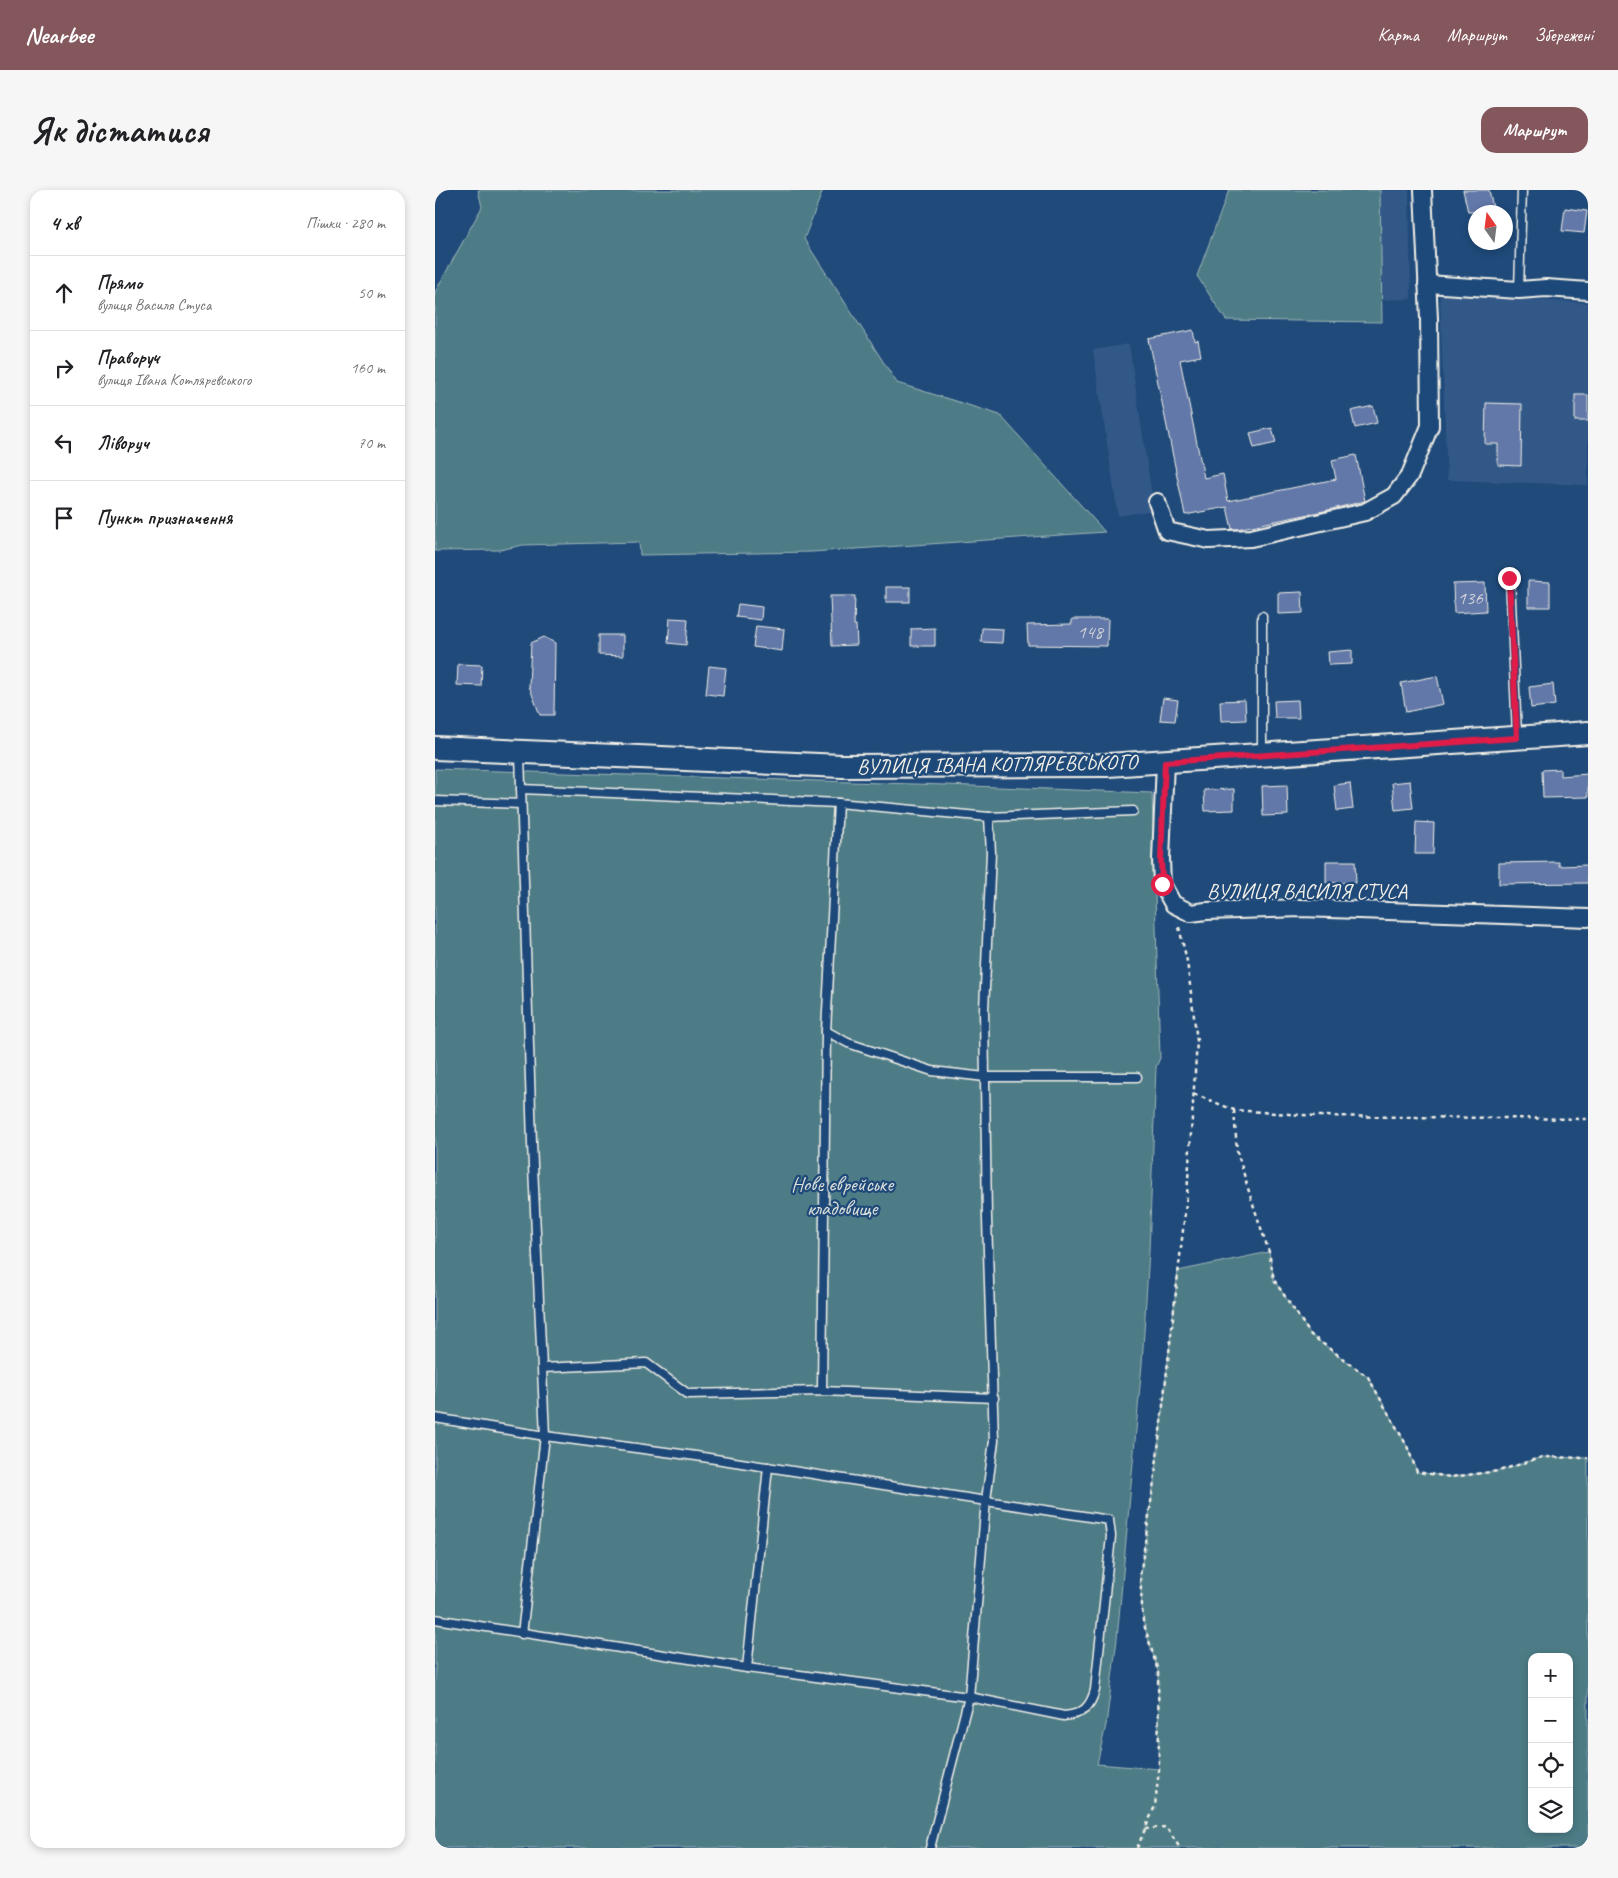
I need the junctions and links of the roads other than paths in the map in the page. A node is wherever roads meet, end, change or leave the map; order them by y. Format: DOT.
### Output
graph roads {
  1 [pos="1423,190"];
  2 [pos="1521,190"];
  3 [pos="1427,284"];
  4 [pos="1519,290"];
  5 [pos="1588,291"];
  6 [pos="1157,502"];
  7 [pos="1509,578"];
  8 [pos="1262,616"];
  9 [pos="1588,733"];
  10 [pos="1517,738"];
  11 [pos="435,748"];
  12 [pos="520,752"];
  13 [pos="1262,755"];
  14 [pos="1165,762"];
  15 [pos="521,788"];
  16 [pos="435,801"];
  17 [pos="838,803"];
  18 [pos="521,804"];
  19 [pos="1133,811"];
  20 [pos="989,817"];
  21 [pos="1588,918"];
  22 [pos="826,1031"];
  23 [pos="1137,1077"];
  24 [pos="985,1078"];
  25 [pos="542,1368"];
  26 [pos="822,1391"];
  27 [pos="994,1398"];
  28 [pos="435,1418"];
  29 [pos="545,1436"];
  30 [pos="768,1467"];
  31 [pos="986,1500"];
  32 [pos="435,1619"];
  33 [pos="523,1634"];
  34 [pos="747,1668"];
  35 [pos="969,1697"];
  36 [pos="930,1848"];
  1 -- 3 [label="street"];
  2 -- 4 [label="lane"];
  3 -- 4 [label="street"];
  3 -- 6 [label="street"];
  4 -- 5 [label="street"];
  7 -- 10 [label="lane"];
  8 -- 13 [label="lane"];
  9 -- 10 [label="street, ВУЛИЦЯ ІВАНА КОТЛЯРЕВСЬКОГО"];
  10 -- 13 [label="street, ВУЛИЦЯ ІВАНА КОТЛЯРЕВСЬКОГО"];
  11 -- 12 [label="street, ВУЛИЦЯ ІВАНА КОТЛЯРЕВСЬКОГО"];
  12 -- 14 [label="street, ВУЛИЦЯ ІВАНА КОТЛЯРЕВСЬКОГО"];
  12 -- 15 [label="lane"];
  13 -- 14 [label="street, ВУЛИЦЯ ІВАНА КОТЛЯРЕВСЬКОГО"];
  14 -- 21 [label="street, ВУЛИЦЯ ВАСИЛЯ СТУСА"];
  15 -- 17 [label="lane"];
  15 -- 18 [label="lane"];
  16 -- 18 [label="lane"];
  17 -- 20 [label="lane"];
  17 -- 22 [label="lane"];
  18 -- 25 [label="lane"];
  19 -- 20 [label="lane"];
  20 -- 24 [label="lane"];
  22 -- 24 [label="lane"];
  22 -- 26 [label="lane"];
  23 -- 24 [label="lane"];
  24 -- 27 [label="lane"];
  25 -- 26 [label="lane"];
  25 -- 29 [label="lane"];
  26 -- 27 [label="lane"];
  27 -- 31 [label="lane"];
  28 -- 29 [label="lane"];
  29 -- 30 [label="lane"];
  29 -- 33 [label="lane"];
  30 -- 31 [label="lane"];
  30 -- 34 [label="lane"];
  31 -- 35 [label="lane"];
  31 -- 35 [label="lane"];
  32 -- 33 [label="lane"];
  33 -- 34 [label="lane"];
  34 -- 35 [label="lane"];
  35 -- 36 [label="lane"];
}
